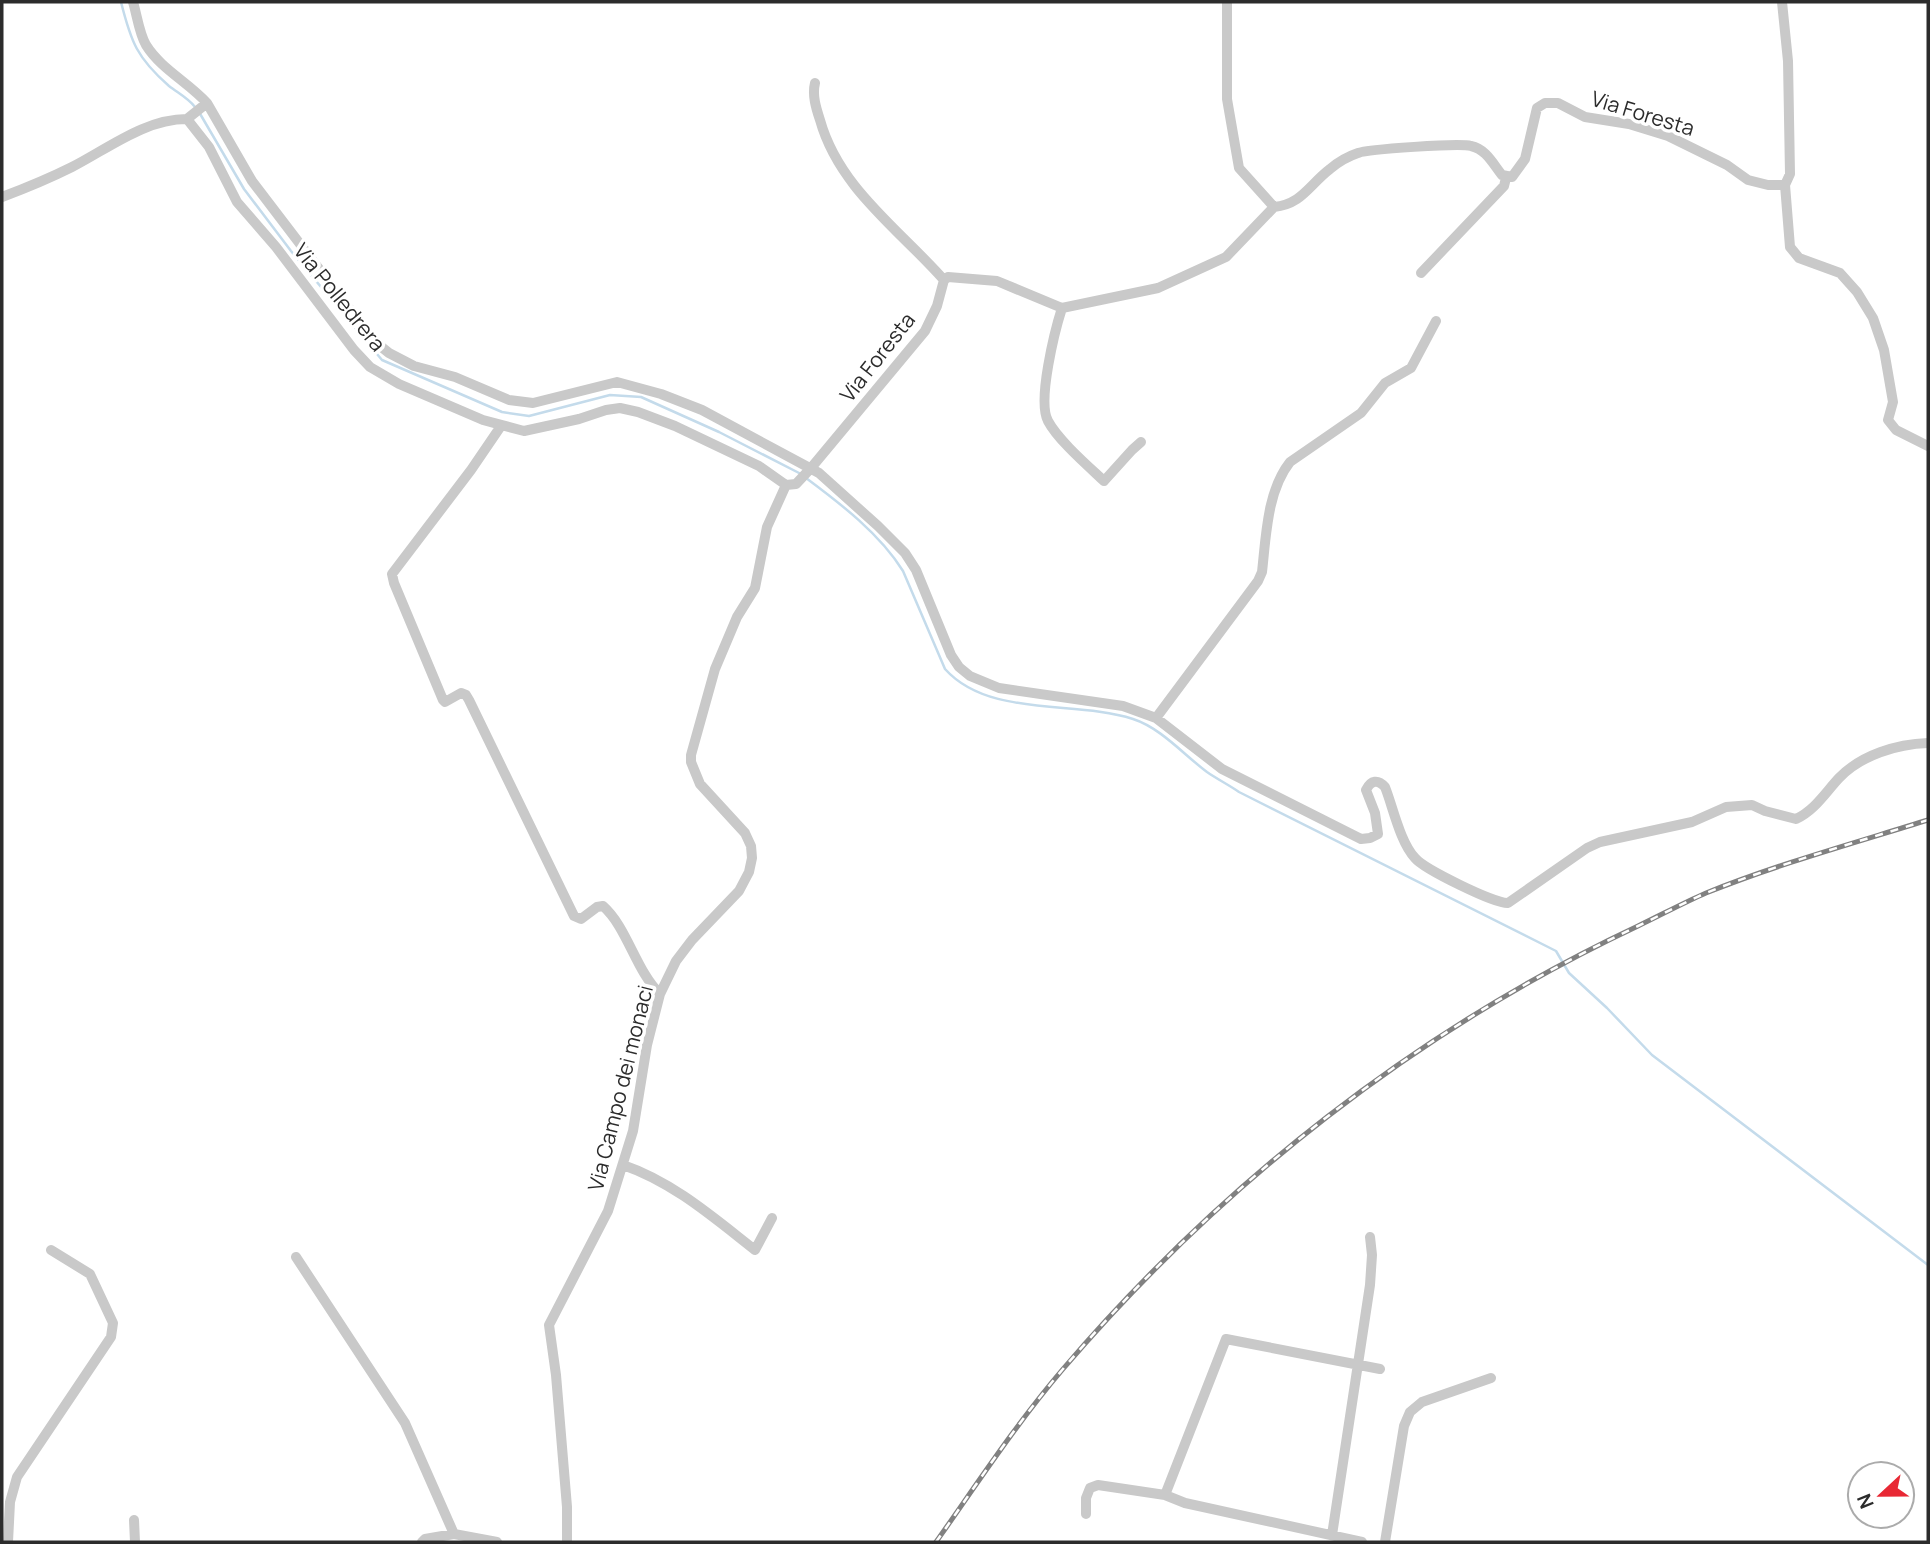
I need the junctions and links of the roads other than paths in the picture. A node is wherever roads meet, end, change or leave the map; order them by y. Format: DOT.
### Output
graph roads {
  1 [pos="133,2"];
  2 [pos="1227,2"];
  3 [pos="1782,2"];
  4 [pos="815,83"];
  5 [pos="206,104"];
  6 [pos="189,117"];
  7 [pos="1506,178"];
  8 [pos="1784,185"];
  9 [pos="2,197"];
  10 [pos="1274,207"];
  11 [pos="1420,273"];
  12 [pos="944,280"];
  13 [pos="1062,307"];
  14 [pos="1436,321"];
  15 [pos="501,426"];
  16 [pos="1142,442"];
  17 [pos="1928,446"];
  18 [pos="810,470"];
  19 [pos="791,484"];
  20 [pos="1156,718"];
  21 [pos="1928,743"];
  22 [pos="660,994"];
  23 [pos="623,1165"];
  24 [pos="772,1218"];
  25 [pos="1370,1237"];
  26 [pos="51,1250"];
  27 [pos="296,1257"];
  28 [pos="1358,1365"];
  29 [pos="1380,1369"];
  30 [pos="1491,1378"];
  31 [pos="1165,1495"];
  32 [pos="1086,1514"];
  33 [pos="134,1520"];
  34 [pos="454,1534"];
  35 [pos="1332,1535"];
  36 [pos="8,1542"];
  37 [pos="135,1542"];
  38 [pos="422,1542"];
  39 [pos="496,1542"];
  40 [pos="567,1542"];
  41 [pos="1362,1542"];
  42 [pos="1385,1542"];
  1 -- 5 [label="street"];
  2 -- 10 [label="street"];
  3 -- 8 [label="street"];
  4 -- 12 [label="street"];
  5 -- 6 [label="street"];
  5 -- 18 [label="street"];
  6 -- 9 [label="street"];
  6 -- 15 [label="street, Via Polledrera"];
  7 -- 8 [label="street, Via Foresta"];
  7 -- 10 [label="street"];
  7 -- 11 [label="street"];
  8 -- 17 [label="street"];
  10 -- 13 [label="street"];
  12 -- 13 [label="street"];
  12 -- 18 [label="street, Via Foresta"];
  13 -- 16 [label="street"];
  14 -- 20 [label="street"];
  15 -- 19 [label="street, Via Polledrera"];
  15 -- 22 [label="street"];
  18 -- 19 [label="street, Via Foresta"];
  18 -- 20 [label="street"];
  19 -- 22 [label="street, Via Campo dei monaci"];
  20 -- 21 [label="street"];
  22 -- 23 [label="street, Via Campo dei monaci"];
  23 -- 24 [label="street"];
  23 -- 40 [label="street, Via Campo dei monaci"];
  25 -- 28 [label="street"];
  26 -- 36 [label="street"];
  27 -- 34 [label="street"];
  28 -- 29 [label="street"];
  28 -- 31 [label="street"];
  28 -- 35 [label="street"];
  30 -- 42 [label="street"];
  31 -- 32 [label="street"];
  31 -- 35 [label="street"];
  33 -- 37 [label="street"];
  34 -- 38 [label="street"];
  34 -- 39 [label="street"];
  35 -- 41 [label="street"];
}
